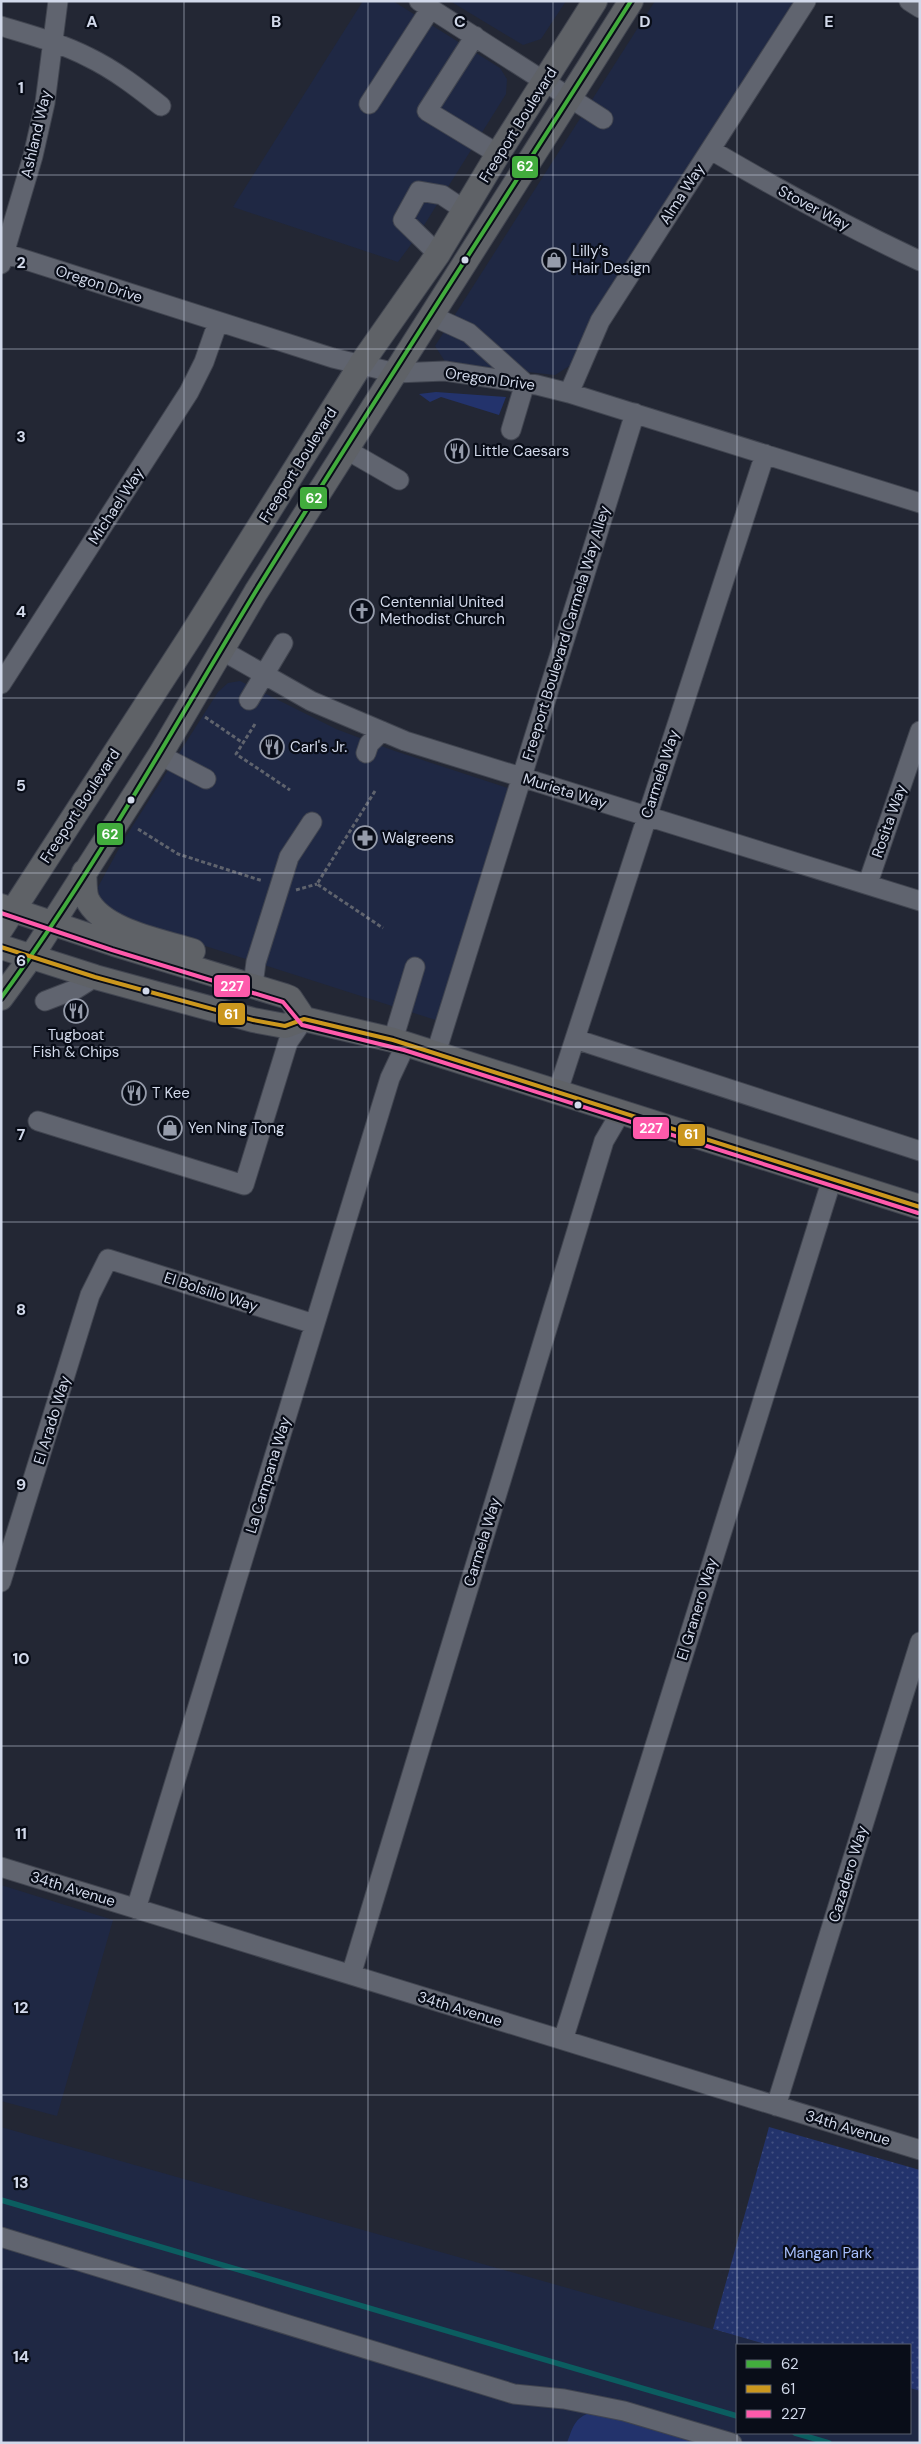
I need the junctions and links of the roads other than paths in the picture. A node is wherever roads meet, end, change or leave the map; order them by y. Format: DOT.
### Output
graph roads {
  1 [pos="58,1"];
  2 [pos="595,1"];
  3 [pos="631,1"];
  4 [pos="806,1"];
  5 [pos="909,1"];
  6 [pos="432,6"];
  7 [pos="920,8"];
  8 [pos="1,26"];
  9 [pos="475,36"];
  10 [pos="53,42"];
  11 [pos="545,81"];
  12 [pos="571,98"];
  13 [pos="369,104"];
  14 [pos="161,106"];
  15 [pos="603,119"];
  16 [pos="711,150"];
  17 [pos="498,154"];
  18 [pos="466,211"];
  19 [pos="438,254"];
  20 [pos="2,256"];
  21 [pos="920,261"];
  22 [pos="432,316"];
  23 [pos="218,322"];
  24 [pos="361,364"];
  25 [pos="396,373"];
  26 [pos="525,383"];
  27 [pos="569,393"];
  28 [pos="635,413"];
  29 [pos="511,430"];
  30 [pos="347,450"];
  31 [pos="765,454"];
  32 [pos="399,480"];
  33 [pos="920,503"];
  34 [pos="283,643"];
  35 [pos="223,651"];
  36 [pos="263,674"];
  37 [pos="1,684"];
  38 [pos="249,700"];
  39 [pos="382,731"];
  40 [pos="920,731"];
  41 [pos="366,753"];
  42 [pos="160,755"];
  43 [pos="521,778"];
  44 [pos="206,780"];
  45 [pos="646,815"];
  46 [pos="312,822"];
  47 [pos="84,872"];
  48 [pos="868,883"];
  49 [pos="920,900"];
  50 [pos="8,908"];
  51 [pos="52,923"];
  52 [pos="1,929"];
  53 [pos="1,947"];
  54 [pos="31,957"];
  55 [pos="415,966"];
  56 [pos="95,977"];
  57 [pos="253,985"];
  58 [pos="1,998"];
  59 [pos="45,1002"];
  60 [pos="304,1019"];
  61 [pos="574,1039"];
  62 [pos="400,1042"];
  63 [pos="436,1054"];
  64 [pos="557,1094"];
  65 [pos="621,1112"];
  66 [pos="38,1120"];
  67 [pos="920,1150"];
  68 [pos="832,1179"];
  69 [pos="920,1207"];
  70 [pos="108,1259"];
  71 [pos="314,1324"];
  72 [pos="1,1582"];
  73 [pos="920,1642"];
  74 [pos="1,1867"];
  75 [pos="136,1909"];
  76 [pos="351,1975"];
  77 [pos="563,2040"];
  78 [pos="776,2106"];
  79 [pos="920,2150"];
  80 [pos="1,2237"];
  81 [pos="732,2443"];
  1 -- 10 [label="street, Ashland Way"];
  2 -- 11 [label="main road, Freeport Boulevard"];
  3 -- 12 [label="main road, Freeport Boulevard"];
  4 -- 16 [label="street, Alma Way"];
  5 -- 7 [label="street"];
  6 -- 9 [label="street"];
  6 -- 13 [label="street"];
  8 -- 10 [label="street"];
  9 -- 11 [label="street"];
  9 -- 17 [label="street"];
  10 -- 14 [label="street"];
  10 -- 20 [label="street, Ashland Way"];
  11 -- 12 [label="street"];
  11 -- 17 [label="main road, Freeport Boulevard"];
  12 -- 15 [label="street"];
  12 -- 22 [label="main road, Freeport Boulevard"];
  16 -- 21 [label="street, Stover Way"];
  16 -- 27 [label="street, Alma Way"];
  17 -- 18 [label="main road, Freeport Boulevard"];
  18 -- 19 [label="main road, Freeport Boulevard"];
  18 -- 19 [label="street"];
  19 -- 24 [label="main road, Freeport Boulevard"];
  20 -- 23 [label="street, Oregon Drive"];
  22 -- 25 [label="main road, Freeport Boulevard"];
  22 -- 26 [label="street"];
  23 -- 24 [label="street, Oregon Drive"];
  23 -- 37 [label="street, Michael Way"];
  24 -- 25 [label="street, Oregon Drive"];
  24 -- 50 [label="main road, Freeport Boulevard"];
  25 -- 26 [label="street, Oregon Drive"];
  25 -- 30 [label="main road, Freeport Boulevard"];
  26 -- 27 [label="street, Oregon Drive"];
  26 -- 29 [label="street"];
  27 -- 28 [label="street, Oregon Drive"];
  28 -- 31 [label="street, Oregon Drive"];
  28 -- 43 [label="street, Freeport Boulevard Carmela Way Alley"];
  30 -- 32 [label="street"];
  30 -- 35 [label="main road, Freeport Boulevard"];
  31 -- 33 [label="street, Oregon Drive"];
  31 -- 45 [label="street, Carmela Way"];
  34 -- 36 [label="street"];
  35 -- 36 [label="street, Murieta Way"];
  35 -- 42 [label="main road, Freeport Boulevard"];
  36 -- 38 [label="street"];
  36 -- 39 [label="street, Murieta Way"];
  39 -- 41 [label="street"];
  39 -- 43 [label="street, Murieta Way"];
  40 -- 48 [label="street, Rosita Way"];
  42 -- 44 [label="street"];
  42 -- 47 [label="main road, Freeport Boulevard"];
  43 -- 45 [label="street, Murieta Way"];
  43 -- 63 [label="street, Freeport Boulevard Carmela Way Alley"];
  45 -- 48 [label="street, Murieta Way"];
  45 -- 61 [label="street, Carmela Way"];
  46 -- 57 [label="street"];
  47 -- 51 [label="main road, Freeport Boulevard"];
  47 -- 57 [label="main road"];
  48 -- 49 [label="street, Murieta Way"];
  50 -- 51 [label="main road"];
  50 -- 52 [label="main road, Freeport Boulevard"];
  51 -- 54 [label="main road, Freeport Boulevard"];
  51 -- 57 [label="main road"];
  53 -- 54 [label="main road"];
  54 -- 56 [label="main road"];
  54 -- 58 [label="main road, Freeport Boulevard"];
  55 -- 62 [label="street, La Campana Way"];
  56 -- 59 [label="street"];
  56 -- 60 [label="main road"];
  57 -- 60 [label="main road"];
  60 -- 62 [label="main road"];
  60 -- 66 [label="street"];
  61 -- 64 [label="street, Carmela Way"];
  61 -- 67 [label="street"];
  62 -- 63 [label="main road"];
  62 -- 71 [label="street, La Campana Way"];
  63 -- 64 [label="main road"];
  64 -- 65 [label="main road"];
  65 -- 68 [label="main road"];
  65 -- 76 [label="street, Carmela Way"];
  68 -- 69 [label="main road"];
  68 -- 77 [label="street, El Granero Way"];
  70 -- 71 [label="street, El Bolsillo Way"];
  70 -- 72 [label="street, El Arado Way"];
  71 -- 75 [label="street, La Campana Way"];
  73 -- 78 [label="street, Cazadero Way"];
  74 -- 75 [label="street, 34th Avenue"];
  75 -- 76 [label="street, 34th Avenue"];
  76 -- 77 [label="street, 34th Avenue"];
  77 -- 78 [label="street, 34th Avenue"];
  78 -- 79 [label="street, 34th Avenue"];
  80 -- 81 [label="street"];
}
